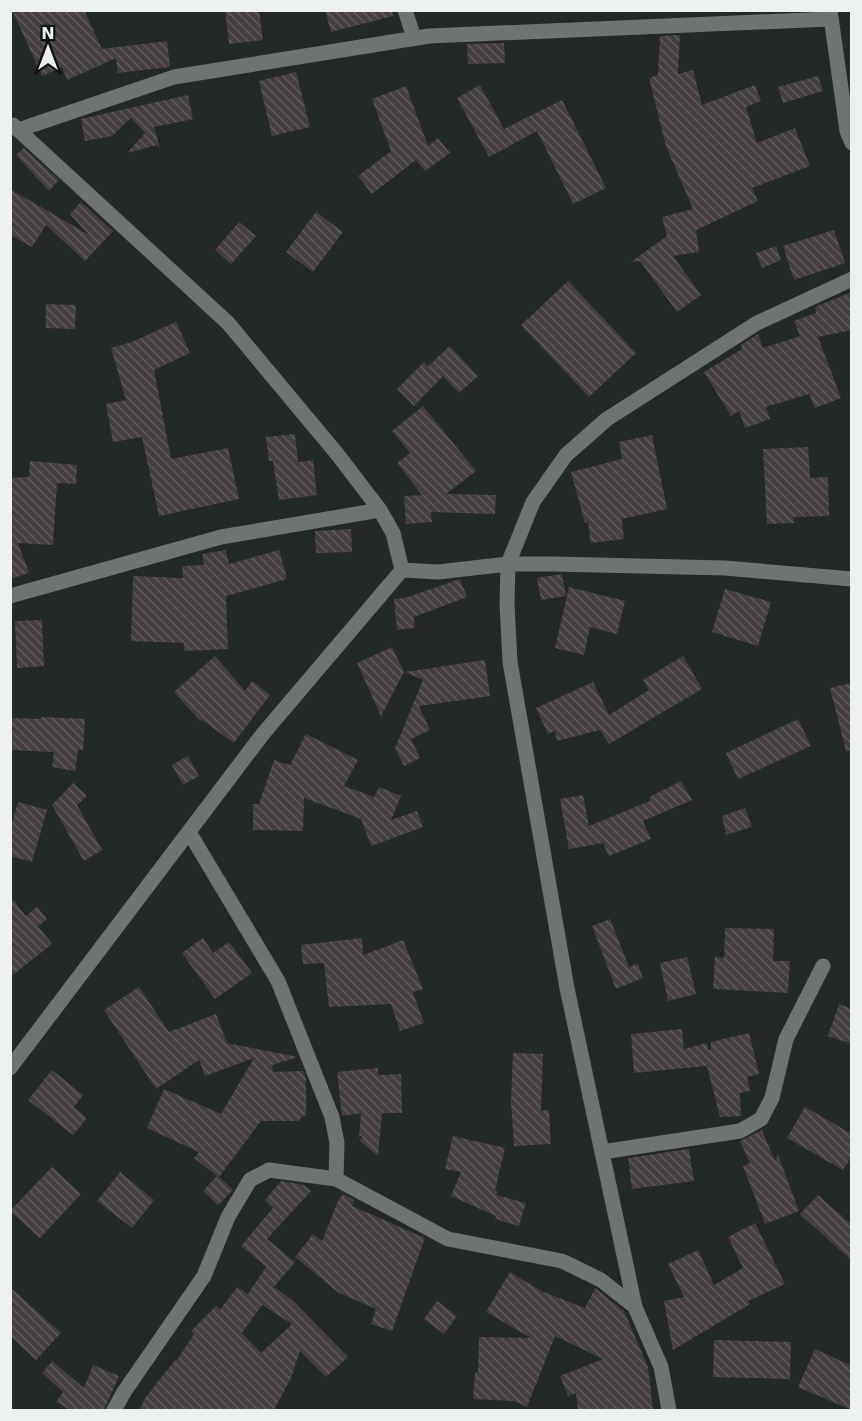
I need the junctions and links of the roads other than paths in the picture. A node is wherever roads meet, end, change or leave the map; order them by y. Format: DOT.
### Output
graph roads {
  1 [pos="405,10"];
  2 [pos="830,15"];
  3 [pos="414,38"];
  4 [pos="14,127"];
  5 [pos="852,143"];
  6 [pos="852,279"];
  7 [pos="380,510"];
  8 [pos="508,564"];
  9 [pos="402,570"];
  10 [pos="852,579"];
  11 [pos="10,596"];
  12 [pos="189,832"];
  13 [pos="823,966"];
  14 [pos="10,1068"];
  15 [pos="602,1152"];
  16 [pos="336,1179"];
  17 [pos="635,1307"];
  18 [pos="114,1410"];
  19 [pos="669,1410"];
  1 -- 3 [label="street"];
  2 -- 3 [label="street"];
  2 -- 5 [label="street"];
  3 -- 4 [label="street"];
  4 -- 7 [label="street"];
  6 -- 8 [label="street"];
  7 -- 9 [label="street"];
  7 -- 11 [label="street"];
  8 -- 9 [label="street"];
  8 -- 10 [label="street"];
  8 -- 15 [label="street"];
  9 -- 12 [label="street"];
  12 -- 14 [label="street"];
  12 -- 16 [label="street"];
  13 -- 15 [label="street"];
  15 -- 17 [label="street"];
  16 -- 17 [label="street"];
  16 -- 18 [label="street"];
  17 -- 19 [label="street"];
}
